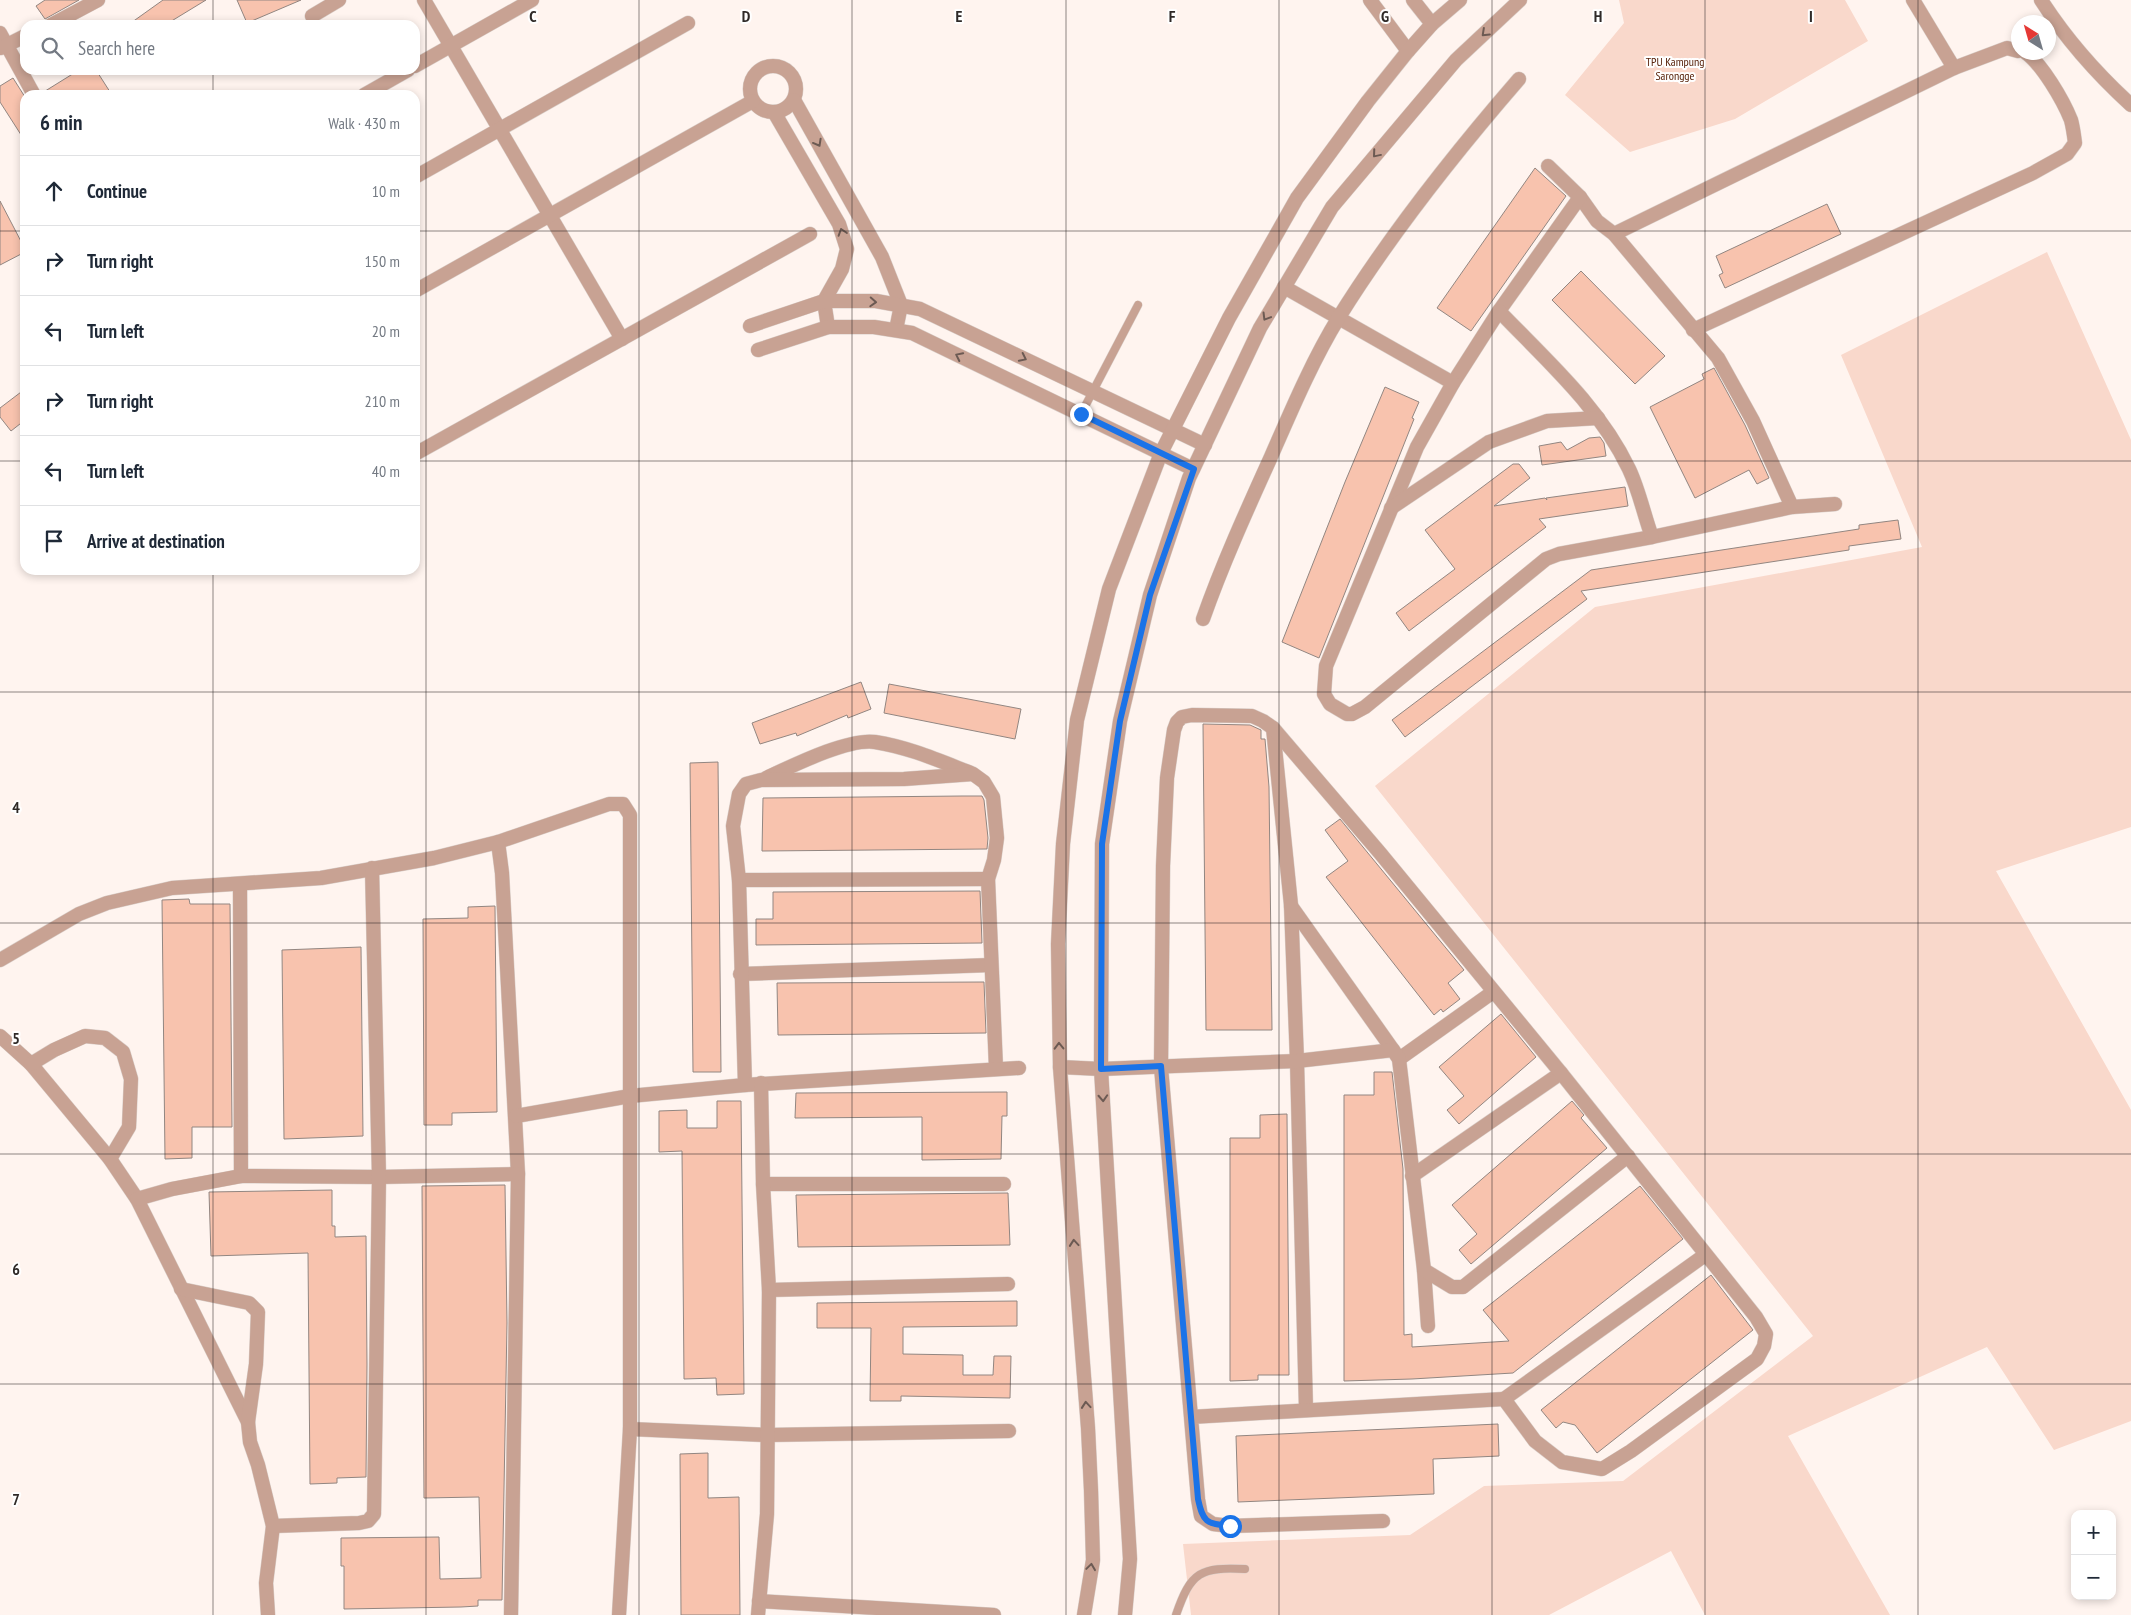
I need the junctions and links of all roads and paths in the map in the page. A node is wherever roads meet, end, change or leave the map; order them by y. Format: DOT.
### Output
graph roads {
  1 [pos="98,0"];
  2 [pos="339,0"];
  3 [pos="424,0"];
  4 [pos="532,0"];
  5 [pos="1370,0"];
  6 [pos="1413,0"];
  7 [pos="1460,0"];
  8 [pos="1913,0"];
  9 [pos="2041,0"];
  10 [pos="1514,2"];
  11 [pos="312,16"];
  12 [pos="60,20"];
  13 [pos="688,24"];
  14 [pos="1432,24"];
  15 [pos="20,37"];
  16 [pos="2,42"];
  17 [pos="451,46"];
  18 [pos="2011,49"];
  19 [pos="1408,50"];
  20 [pos="2035,60"];
  21 [pos="420,63"];
  22 [pos="1954,68"];
  23 [pos="20,72"];
  24 [pos="22,75"];
  25 [pos="399,75"];
  26 [pos="1519,79"];
  27 [pos="31,90"];
  28 [pos="373,90"];
  29 [pos="794,100"];
  30 [pos="753,101"];
  31 [pos="2131,105"];
  32 [pos="774,112"];
  33 [pos="500,129"];
  34 [pos="1548,166"];
  35 [pos="420,174"];
  36 [pos="1580,197"];
  37 [pos="550,216"];
  38 [pos="810,234"];
  39 [pos="1614,234"];
  40 [pos="1284,287"];
  41 [pos="420,288"];
  42 [pos="824,301"];
  43 [pos="901,305"];
  44 [pos="1138,305"];
  45 [pos="1499,311"];
  46 [pos="1338,318"];
  47 [pos="750,326"];
  48 [pos="828,327"];
  49 [pos="896,330"];
  50 [pos="1693,330"];
  51 [pos="622,339"];
  52 [pos="758,350"];
  53 [pos="1454,383"];
  54 [pos="1092,392"];
  55 [pos="1081,414"];
  56 [pos="1598,418"];
  57 [pos="1172,430"];
  58 [pos="1205,445"];
  59 [pos="420,451"];
  60 [pos="1161,453"];
  61 [pos="1194,469"];
  62 [pos="1834,504"];
  63 [pos="1792,507"];
  64 [pos="1391,508"];
  65 [pos="1652,537"];
  66 [pos="1203,619"];
  67 [pos="1273,728"];
  68 [pos="973,774"];
  69 [pos="761,780"];
  70 [pos="498,842"];
  71 [pos="372,868"];
  72 [pos="988,879"];
  73 [pos="739,880"];
  74 [pos="240,884"];
  75 [pos="1291,905"];
  76 [pos="0,960"];
  77 [pos="990,965"];
  78 [pos="740,974"];
  79 [pos="1493,992"];
  80 [pos="0,1036"];
  81 [pos="1396,1055"];
  82 [pos="1297,1061"];
  83 [pos="31,1064"];
  84 [pos="1161,1066"];
  85 [pos="1060,1067"];
  86 [pos="996,1068"];
  87 [pos="1019,1068"];
  88 [pos="1101,1069"];
  89 [pos="1561,1072"];
  90 [pos="761,1083"];
  91 [pos="745,1085"];
  92 [pos="630,1096"];
  93 [pos="516,1116"];
  94 [pos="1628,1156"];
  95 [pos="110,1158"];
  96 [pos="518,1174"];
  97 [pos="241,1176"];
  98 [pos="1412,1176"];
  99 [pos="379,1177"];
  100 [pos="763,1184"];
  101 [pos="1004,1184"];
  102 [pos="137,1199"];
  103 [pos="1705,1255"];
  104 [pos="1424,1270"];
  105 [pos="1008,1284"];
  106 [pos="181,1289"];
  107 [pos="769,1290"];
  108 [pos="1428,1326"];
  109 [pos="1504,1399"];
  110 [pos="1306,1409"];
  111 [pos="1191,1418"];
  112 [pos="248,1422"];
  113 [pos="630,1429"];
  114 [pos="1009,1431"];
  115 [pos="767,1435"];
  116 [pos="1384,1521"];
  117 [pos="273,1526"];
  118 [pos="1245,1569"];
  119 [pos="759,1608"];
  120 [pos="268,1615"];
  121 [pos="511,1615"];
  122 [pos="619,1615"];
  123 [pos="994,1615"];
  124 [pos="1084,1615"];
  125 [pos="1125,1615"];
  126 [pos="1176,1615"];
  1 -- 12 [label="street"];
  2 -- 11 [label="street"];
  3 -- 17 [label="street"];
  4 -- 17 [label="street"];
  5 -- 19 [label="street"];
  6 -- 14 [label="street"];
  7 -- 14 [label="street"];
  8 -- 22 [label="street"];
  9 -- 31 [label="street"];
  10 -- 40 [label="street, one-way"];
  13 -- 33 [label="street"];
  14 -- 19 [label="street"];
  15 -- 16 [label="street"];
  16 -- 23 [label="street"];
  17 -- 21 [label="street"];
  17 -- 33 [label="street"];
  18 -- 22 [label="street"];
  19 -- 57 [label="street"];
  20 -- 50 [label="street"];
  22 -- 39 [label="street"];
  24 -- 27 [label="street"];
  25 -- 28 [label="street"];
  26 -- 46 [label="street"];
  29 -- 30 [label="street"];
  29 -- 32 [label="street"];
  29 -- 43 [label="street, one-way"];
  30 -- 32 [label="street"];
  30 -- 37 [label="street"];
  42 -- 32 [label="street, one-way"];
  33 -- 35 [label="street"];
  33 -- 37 [label="street"];
  34 -- 36 [label="street"];
  36 -- 39 [label="street"];
  36 -- 45 [label="street"];
  37 -- 41 [label="street"];
  37 -- 51 [label="street"];
  38 -- 51 [label="street"];
  39 -- 50 [label="street"];
  40 -- 46 [label="street"];
  40 -- 58 [label="street, one-way"];
  42 -- 43 [label="street, one-way"];
  42 -- 47 [label="street"];
  42 -- 48 [label="street"];
  43 -- 49 [label="street"];
  43 -- 54 [label="street, one-way"];
  44 -- 54 [label="lane"];
  45 -- 53 [label="street"];
  45 -- 56 [label="street"];
  46 -- 53 [label="street"];
  46 -- 66 [label="street"];
  48 -- 49 [label="street"];
  48 -- 52 [label="street"];
  55 -- 49 [label="street, one-way"];
  50 -- 63 [label="street"];
  51 -- 59 [label="street"];
  53 -- 64 [label="street"];
  54 -- 55 [label="lane"];
  54 -- 57 [label="street"];
  55 -- 60 [label="street"];
  56 -- 64 [label="street"];
  56 -- 65 [label="street"];
  57 -- 58 [label="street"];
  57 -- 60 [label="street"];
  58 -- 61 [label="street"];
  60 -- 61 [label="street"];
  85 -- 60 [label="street, one-way"];
  61 -- 88 [label="street"];
  62 -- 63 [label="street"];
  63 -- 65 [label="street"];
  64 -- 65 [label="street"];
  67 -- 75 [label="street"];
  67 -- 79 [label="street"];
  67 -- 84 [label="street"];
  68 -- 69 [label="street"];
  68 -- 69 [label="street"];
  68 -- 72 [label="street"];
  69 -- 73 [label="street"];
  70 -- 71 [label="street"];
  70 -- 92 [label="street"];
  70 -- 93 [label="street"];
  71 -- 74 [label="street"];
  71 -- 99 [label="street"];
  72 -- 73 [label="street"];
  72 -- 77 [label="street"];
  73 -- 78 [label="street"];
  74 -- 76 [label="street"];
  74 -- 97 [label="street"];
  75 -- 81 [label="street"];
  75 -- 82 [label="street"];
  77 -- 78 [label="street"];
  77 -- 86 [label="street"];
  78 -- 91 [label="street"];
  79 -- 81 [label="street"];
  79 -- 89 [label="street"];
  80 -- 83 [label="street"];
  81 -- 82 [label="street"];
  81 -- 98 [label="street"];
  82 -- 84 [label="street"];
  82 -- 110 [label="street"];
  83 -- 95 [label="street"];
  83 -- 95 [label="street"];
  84 -- 88 [label="street"];
  84 -- 111 [label="street"];
  85 -- 88 [label="street"];
  124 -- 85 [label="street, one-way"];
  86 -- 87 [label="street"];
  86 -- 90 [label="street"];
  88 -- 125 [label="street, one-way"];
  89 -- 94 [label="street"];
  89 -- 98 [label="street"];
  90 -- 91 [label="street"];
  90 -- 100 [label="street"];
  91 -- 92 [label="street"];
  92 -- 93 [label="street"];
  92 -- 113 [label="street"];
  93 -- 96 [label="street"];
  94 -- 103 [label="street"];
  94 -- 104 [label="street"];
  95 -- 102 [label="street"];
  96 -- 99 [label="street"];
  96 -- 121 [label="street"];
  97 -- 99 [label="street"];
  97 -- 102 [label="street"];
  98 -- 104 [label="street"];
  99 -- 117 [label="street"];
  100 -- 101 [label="street"];
  100 -- 107 [label="street"];
  102 -- 106 [label="street"];
  103 -- 109 [label="street"];
  103 -- 109 [label="street"];
  104 -- 108 [label="street"];
  105 -- 107 [label="street"];
  106 -- 112 [label="street"];
  106 -- 112 [label="street"];
  107 -- 115 [label="street"];
  109 -- 110 [label="street"];
  110 -- 111 [label="street"];
  111 -- 116 [label="street"];
  112 -- 117 [label="street"];
  113 -- 115 [label="street"];
  113 -- 122 [label="street"];
  114 -- 115 [label="street"];
  115 -- 119 [label="street"];
  117 -- 120 [label="street"];
  118 -- 126 [label="lane"];
  119 -- 123 [label="street"];
}
